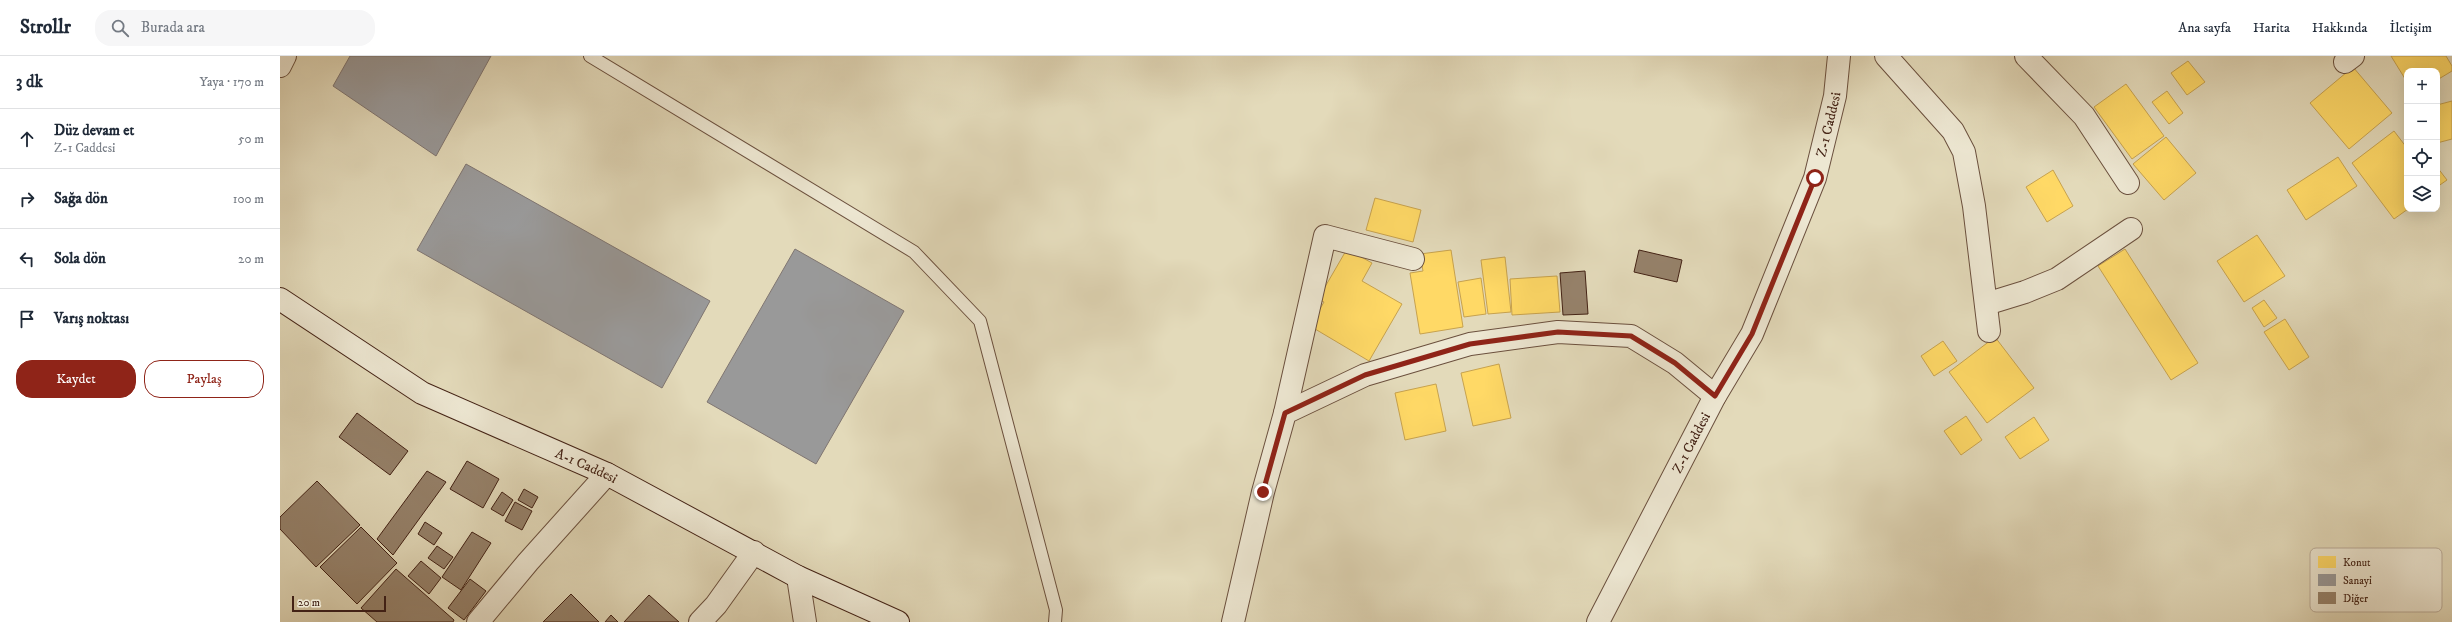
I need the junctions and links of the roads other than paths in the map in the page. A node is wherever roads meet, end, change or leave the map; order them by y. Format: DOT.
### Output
graph roads {
  1 [pos="285,56"];
  2 [pos="590,56"];
  3 [pos="1839,56"];
  4 [pos="1886,56"];
  5 [pos="2026,56"];
  6 [pos="280,66"];
  7 [pos="2128,184"];
  8 [pos="2131,229"];
  9 [pos="1413,259"];
  10 [pos="280,299"];
  11 [pos="1986,304"];
  12 [pos="1989,331"];
  13 [pos="1715,396"];
  14 [pos="1285,413"];
  15 [pos="607,474"];
  16 [pos="754,552"];
  17 [pos="798,577"];
  18 [pos="478,622"];
  19 [pos="700,622"];
  20 [pos="805,622"];
  21 [pos="898,622"];
  22 [pos="1056,622"];
  23 [pos="1233,622"];
  24 [pos="1598,622"];
  1 -- 6 [label="street"];
  2 -- 22 [label="lane"];
  3 -- 13 [label="street, Z-1 Caddesi"];
  4 -- 11 [label="street"];
  5 -- 7 [label="street"];
  8 -- 11 [label="street"];
  9 -- 14 [label="street"];
  10 -- 15 [label="street, A-1 Caddesi"];
  11 -- 12 [label="street"];
  13 -- 14 [label="street"];
  13 -- 24 [label="street, Z-1 Caddesi"];
  14 -- 23 [label="street"];
  15 -- 16 [label="street, A-1 Caddesi"];
  15 -- 18 [label="street"];
  16 -- 17 [label="street, A-1 Caddesi"];
  16 -- 19 [label="street"];
  17 -- 20 [label="street"];
  17 -- 21 [label="street, A-1 Caddesi"];
}
